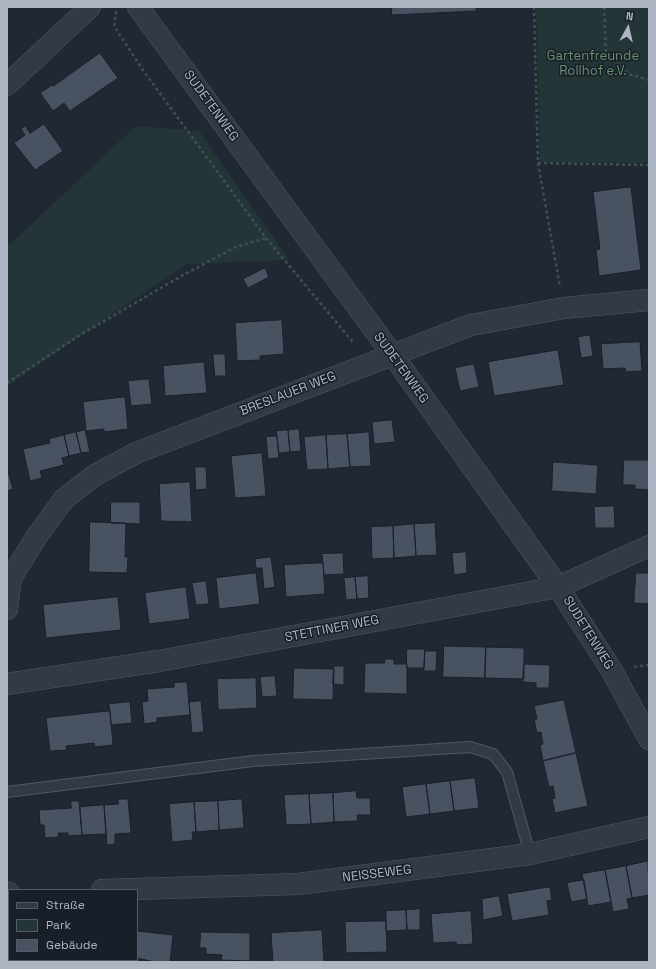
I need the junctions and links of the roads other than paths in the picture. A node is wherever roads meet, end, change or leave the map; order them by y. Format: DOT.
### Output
graph roads {
  1 [pos="90,7"];
  2 [pos="138,7"];
  3 [pos="7,85"];
  4 [pos="649,300"];
  5 [pos="392,354"];
  6 [pos="649,546"];
  7 [pos="558,587"];
  8 [pos="7,609"];
  9 [pos="7,684"];
  10 [pos="649,739"];
  11 [pos="7,792"];
  12 [pos="649,827"];
  13 [pos="530,854"];
  14 [pos="135,889"];
  1 -- 3 [label="street"];
  2 -- 5 [label="street, SUDETENWEG"];
  4 -- 5 [label="street, BRESLAUER WEG"];
  5 -- 7 [label="street, SUDETENWEG"];
  5 -- 8 [label="street, BRESLAUER WEG"];
  6 -- 7 [label="street, STETTINER WEG"];
  7 -- 9 [label="street, STETTINER WEG"];
  7 -- 10 [label="street, SUDETENWEG"];
  11 -- 13 [label="lane"];
  12 -- 13 [label="street, NEISSEWEG"];
  13 -- 14 [label="street, NEISSEWEG"];
}
